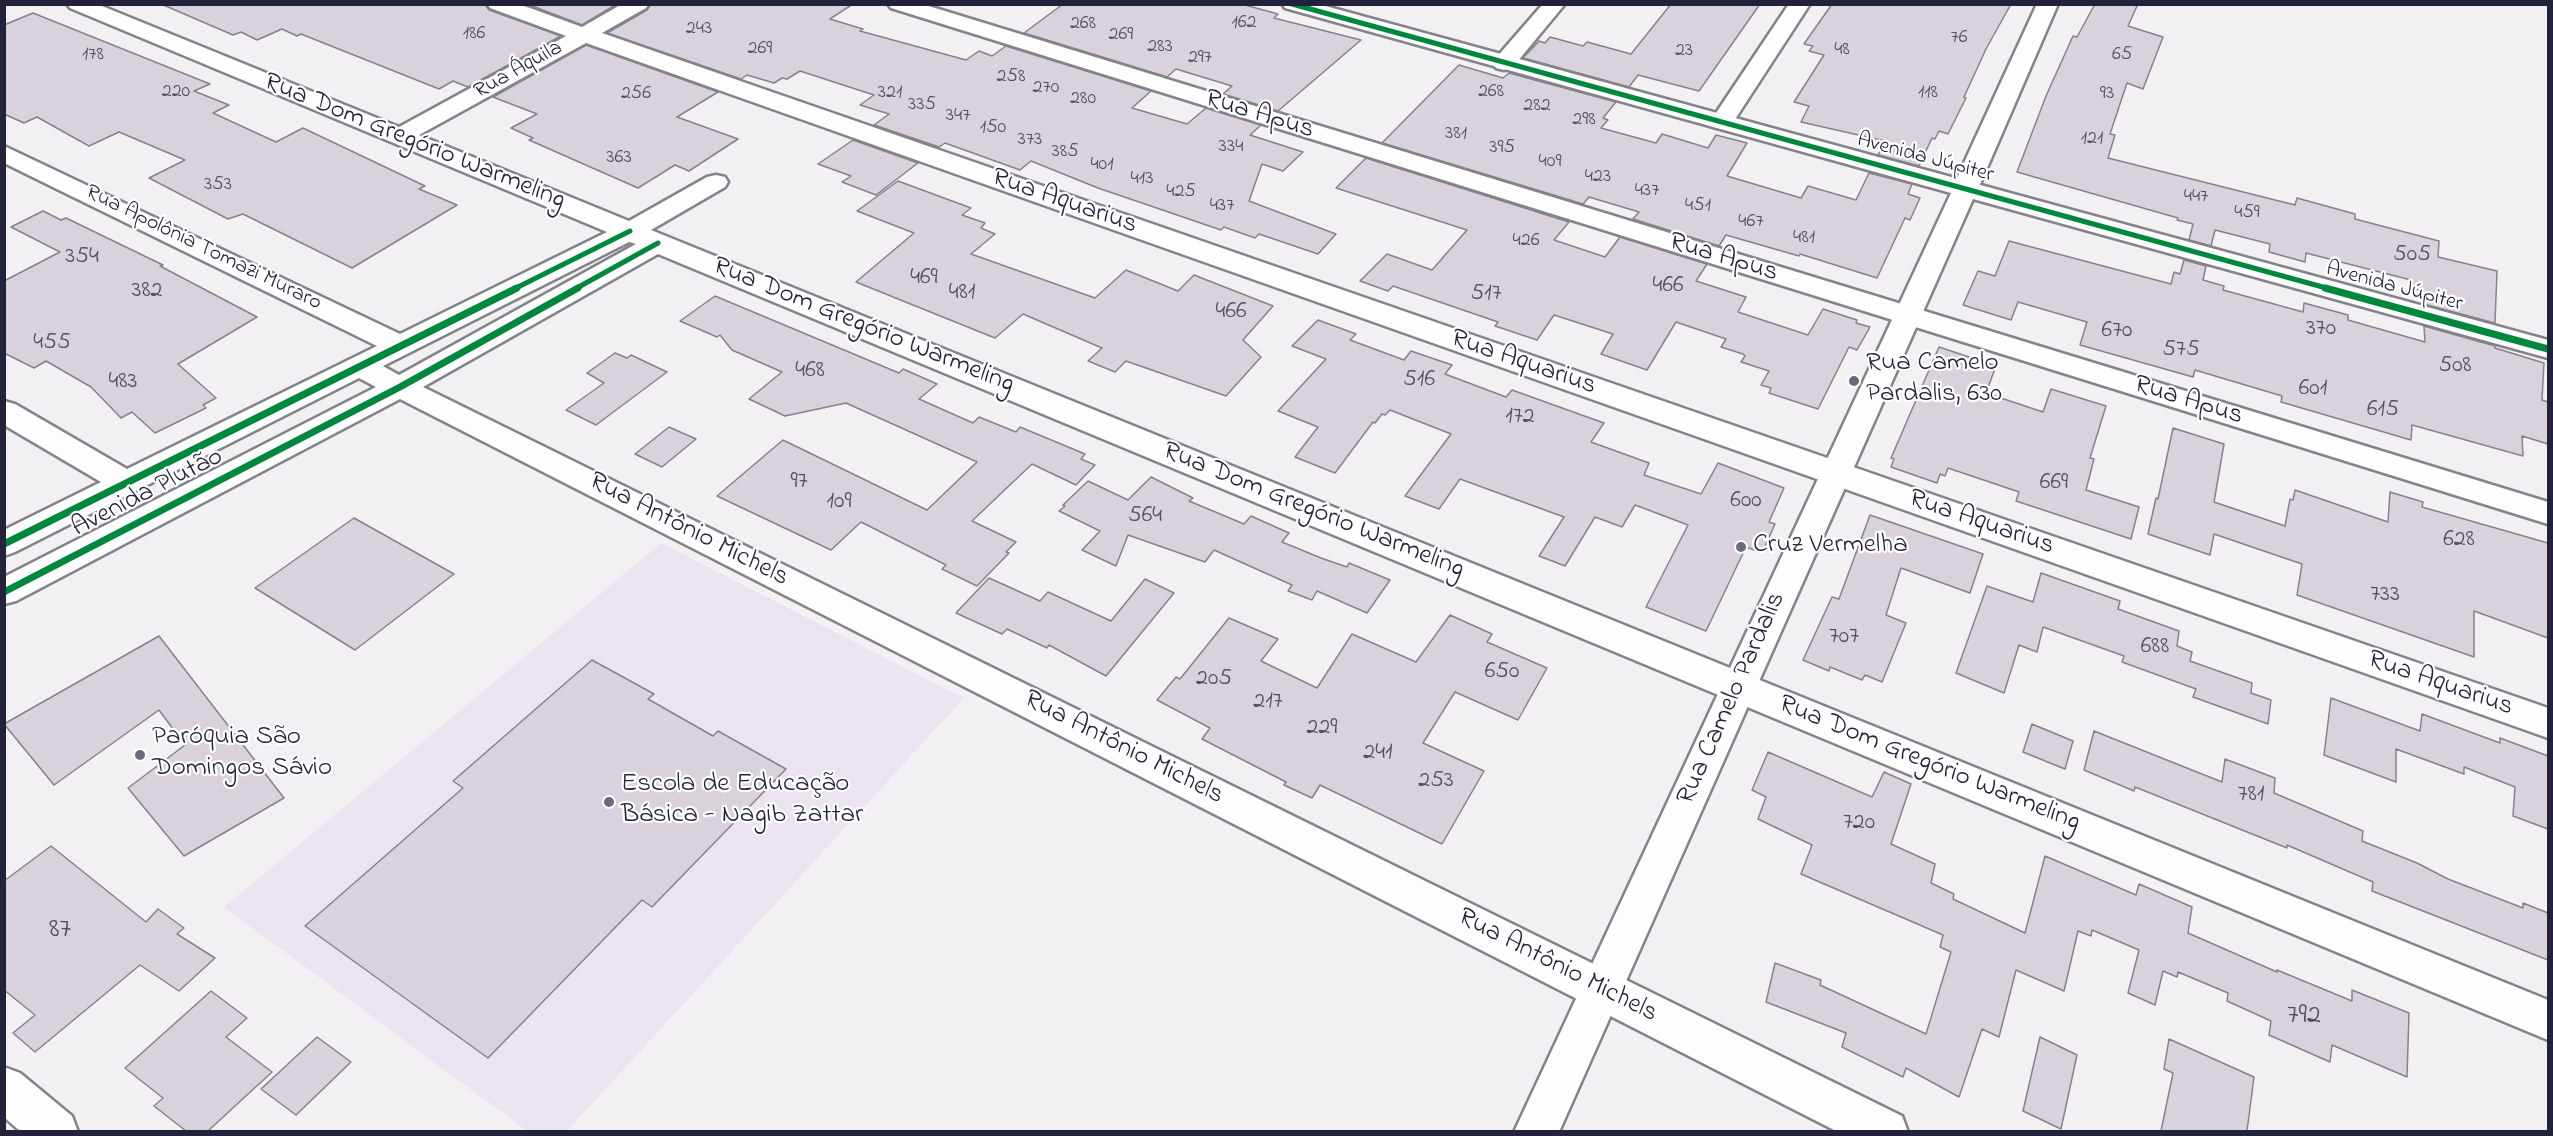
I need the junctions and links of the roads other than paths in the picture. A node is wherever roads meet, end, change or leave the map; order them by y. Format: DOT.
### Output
graph roads {
  1 [pos="77,4"];
  2 [pos="496,4"];
  3 [pos="639,4"];
  4 [pos="898,4"];
  5 [pos="1555,4"];
  6 [pos="1800,4"];
  7 [pos="2048,4"];
  8 [pos="1298,5"];
  9 [pos="584,35"];
  10 [pos="1504,63"];
  11 [pos="1722,122"];
  12 [pos="399,137"];
  13 [pos="4,153"];
  14 [pos="716,182"];
  15 [pos="1965,189"];
  16 [pos="644,237"];
  17 [pos="1907,315"];
  18 [pos="401,346"];
  19 [pos="2548,349"];
  20 [pos="360,367"];
  21 [pos="400,387"];
  22 [pos="4,411"];
  23 [pos="1835,473"];
  24 [pos="127,483"];
  25 [pos="2548,513"];
  26 [pos="4,544"];
  27 [pos="4,592"];
  28 [pos="1738,687"];
  29 [pos="2548,723"];
  30 [pos="1601,989"];
  31 [pos="2548,1020"];
  32 [pos="4,1088"];
  33 [pos="56,1131"];
  34 [pos="1536,1131"];
  35 [pos="1886,1131"];
  1 -- 12 [label="street, Rua Dom Gregório Warmeling"];
  2 -- 9 [label="street, Rua Aquarius"];
  3 -- 9 [label="street, Rua Áquila"];
  4 -- 17 [label="street, Rua Apus"];
  5 -- 10 [label="street"];
  6 -- 11 [label="street"];
  7 -- 15 [label="street, Rua Camelo Pardalis"];
  8 -- 10 [label="street, Avenida Júpiter"];
  9 -- 12 [label="street, Rua Áquila"];
  9 -- 23 [label="street, Rua Aquarius"];
  10 -- 11 [label="street, Avenida Júpiter"];
  11 -- 15 [label="street, Avenida Júpiter"];
  12 -- 16 [label="street, Rua Dom Gregório Warmeling"];
  13 -- 18 [label="street, Rua Apolônia Tomazi Muraro"];
  14 -- 16 [label="street, Avenida Plutão"];
  15 -- 17 [label="street, Rua Camelo Pardalis"];
  15 -- 19 [label="street, Avenida Júpiter"];
  16 -- 18 [label="street, Avenida Plutão"];
  16 -- 21 [label="street, Avenida Plutão"];
  16 -- 28 [label="street, Rua Dom Gregório Warmeling"];
  17 -- 23 [label="street, Rua Camelo Pardalis"];
  17 -- 25 [label="street, Rua Apus"];
  18 -- 20 [label="street, Avenida Plutão"];
  20 -- 21 [label="street, Rua Antônio Michels"];
  20 -- 24 [label="street, Avenida Plutão"];
  21 -- 27 [label="street, Avenida Plutão"];
  21 -- 30 [label="street, Rua Antônio Michels"];
  22 -- 24 [label="street"];
  23 -- 28 [label="street, Rua Camelo Pardalis"];
  23 -- 29 [label="street, Rua Aquarius"];
  24 -- 26 [label="street, Avenida Plutão"];
  28 -- 30 [label="street, Rua Camelo Pardalis"];
  28 -- 31 [label="street, Rua Dom Gregório Warmeling"];
  30 -- 34 [label="street, Rua Camelo Pardalis"];
  30 -- 35 [label="street, Rua Antônio Michels"];
  32 -- 33 [label="street"];
}
